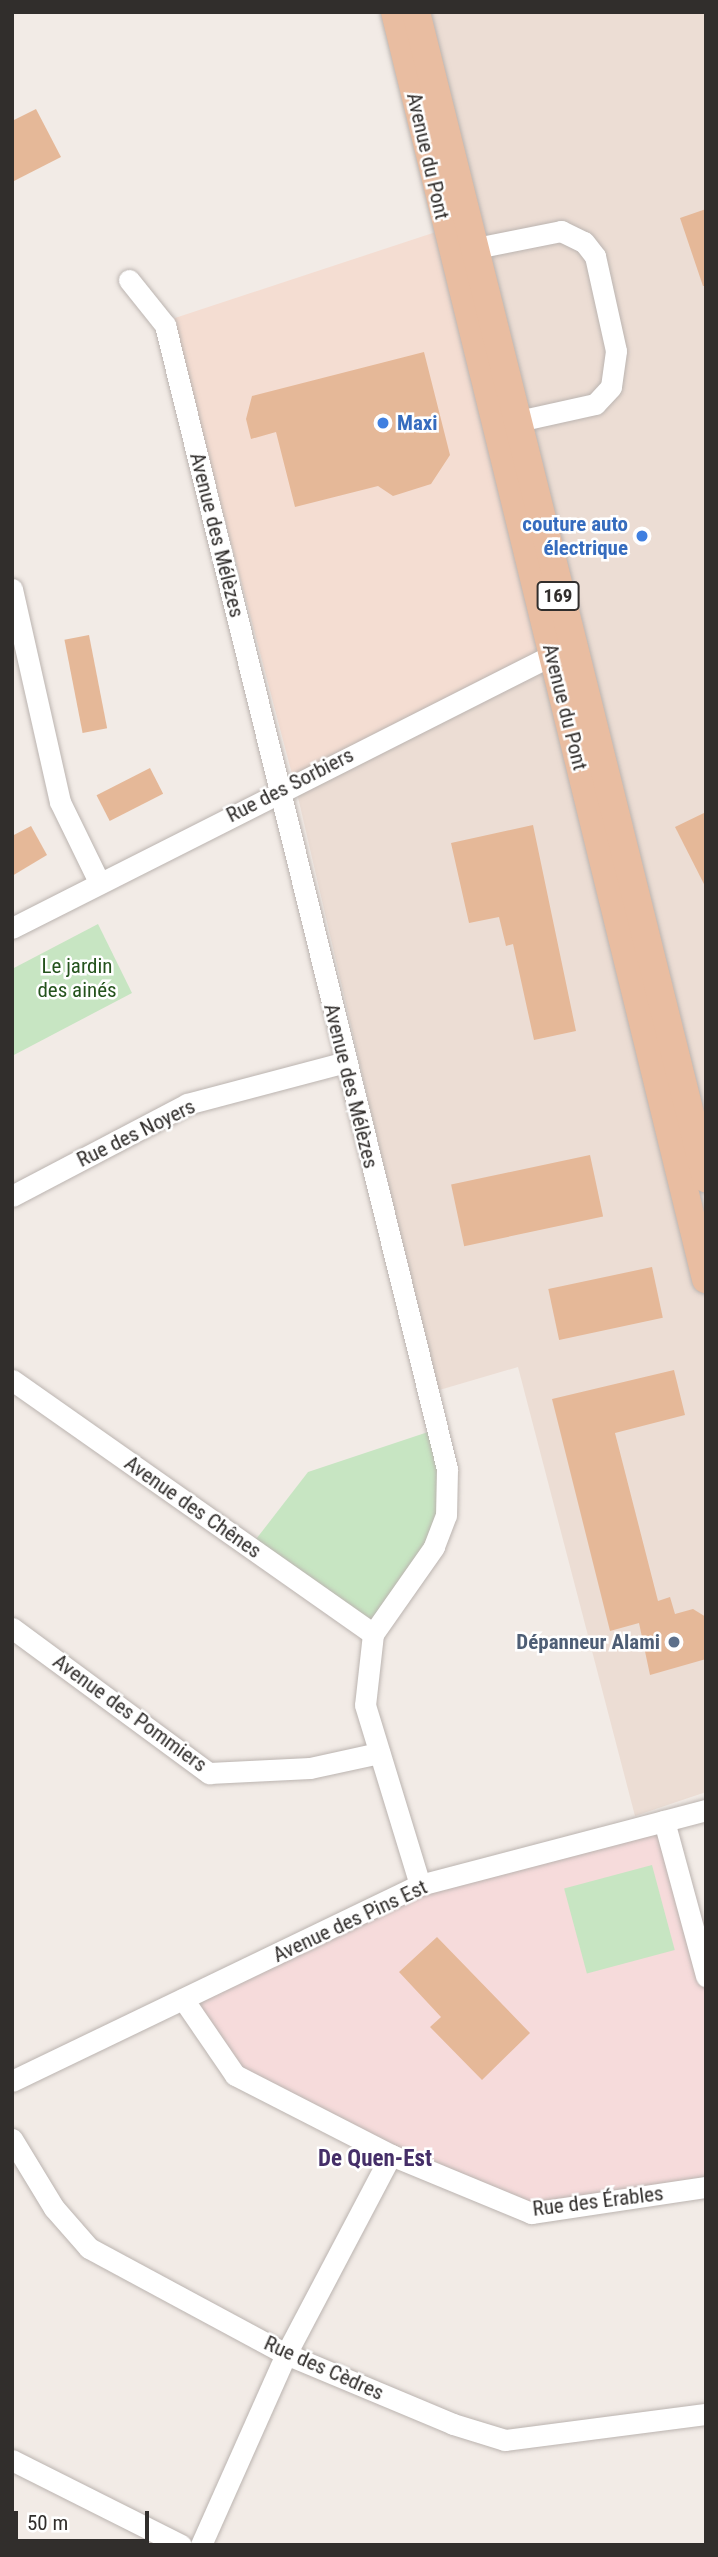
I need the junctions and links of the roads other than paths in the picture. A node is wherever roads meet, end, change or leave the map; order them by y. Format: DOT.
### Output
graph roads {
  1 [pos="395,12"];
  2 [pos="416,12"];
  3 [pos="471,248"];
  4 [pos="129,280"];
  5 [pos="514,422"];
  6 [pos="12,589"];
  7 [pos="561,650"];
  8 [pos="279,790"];
  9 [pos="99,882"];
  10 [pos="12,928"];
  11 [pos="346,1062"];
  12 [pos="706,1178"];
  13 [pos="12,1196"];
  14 [pos="706,1279"];
  15 [pos="12,1380"];
  16 [pos="12,1628"];
  17 [pos="373,1634"];
  18 [pos="379,1754"];
  19 [pos="706,1810"];
  20 [pos="664,1822"];
  21 [pos="420,1885"];
  22 [pos="706,1976"];
  23 [pos="183,1999"];
  24 [pos="12,2081"];
  25 [pos="12,2139"];
  26 [pos="391,2155"];
  27 [pos="706,2187"];
  28 [pos="286,2354"];
  29 [pos="706,2414"];
  30 [pos="12,2460"];
  31 [pos="181,2545"];
  32 [pos="201,2545"];
  1 -- 7 [label="main road, Avenue du Pont"];
  2 -- 3 [label="main road, Avenue du Pont / 169"];
  3 -- 5 [label="main road, Avenue du Pont / 169"];
  3 -- 5 [label="street"];
  4 -- 8 [label="street, Avenue des Mélèzes"];
  5 -- 7 [label="main road, Avenue du Pont / 169"];
  6 -- 9 [label="street"];
  7 -- 8 [label="street, Rue des Sorbiers"];
  7 -- 12 [label="main road, Avenue du Pont / 169"];
  7 -- 14 [label="main road, Avenue du Pont"];
  8 -- 9 [label="street, Rue des Sorbiers"];
  8 -- 11 [label="street, Avenue des Mélèzes"];
  9 -- 10 [label="street, Rue des Sorbiers"];
  11 -- 13 [label="street, Rue des Noyers"];
  11 -- 17 [label="street, Avenue des Mélèzes"];
  15 -- 17 [label="street, Avenue des Chênes"];
  16 -- 18 [label="street, Avenue des Pommiers"];
  17 -- 18 [label="street, Avenue des Mélèzes"];
  18 -- 21 [label="street, Avenue des Mélèzes"];
  19 -- 20 [label="street, Avenue des Pins Est"];
  20 -- 21 [label="street, Avenue des Pins Est"];
  20 -- 22 [label="street"];
  21 -- 23 [label="street, Avenue des Pins Est"];
  23 -- 24 [label="street, Avenue des Pins Est"];
  23 -- 26 [label="street, Rue des Érables"];
  25 -- 28 [label="street, Rue des Cèdres"];
  26 -- 27 [label="street, Rue des Érables"];
  26 -- 28 [label="street"];
  28 -- 29 [label="street, Rue des Cèdres"];
  28 -- 32 [label="street"];
  30 -- 31 [label="street"];
}
